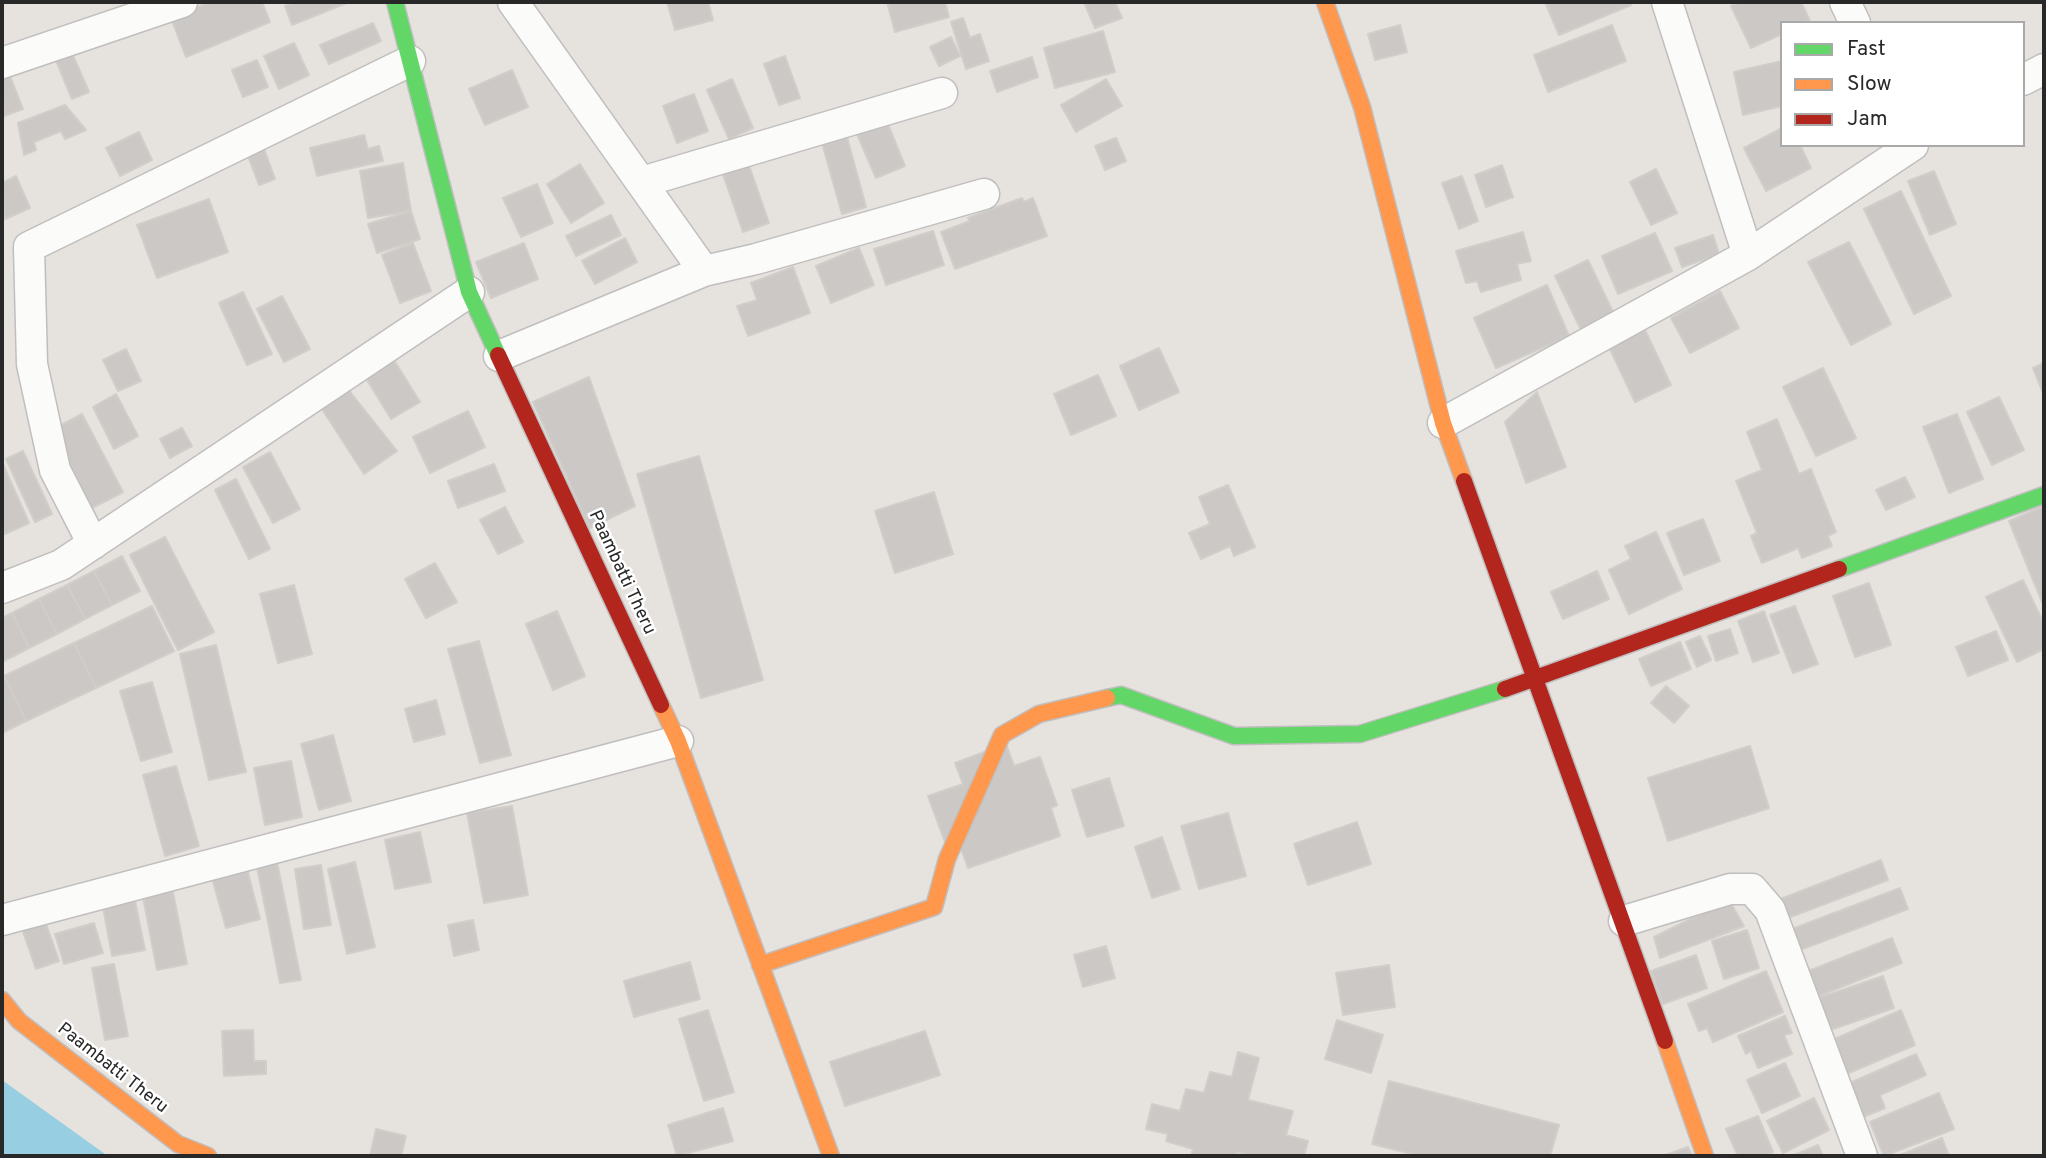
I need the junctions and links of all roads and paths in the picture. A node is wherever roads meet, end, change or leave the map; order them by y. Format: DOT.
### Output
graph roads {
  1 [pos="182,2"];
  2 [pos="395,2"];
  3 [pos="1325,2"];
  4 [pos="1667,2"];
  5 [pos="1845,2"];
  6 [pos="524,4"];
  7 [pos="1854,21"];
  8 [pos="410,61"];
  9 [pos="2,63"];
  10 [pos="2044,69"];
  11 [pos="2025,79"];
  12 [pos="942,93"];
  13 [pos="1910,147"];
  14 [pos="642,182"];
  15 [pos="984,194"];
  16 [pos="1748,255"];
  17 [pos="704,271"];
  18 [pos="469,292"];
  19 [pos="499,356"];
  20 [pos="1443,423"];
  21 [pos="2044,495"];
  22 [pos="93,544"];
  23 [pos="2,587"];
  24 [pos="1535,679"];
  25 [pos="678,740"];
  26 [pos="2,920"];
  27 [pos="1624,921"];
  28 [pos="760,965"];
  29 [pos="2,1000"];
  30 [pos="208,1156"];
  31 [pos="831,1156"];
  32 [pos="1705,1156"];
  33 [pos="1863,1156"];
  1 -- 9 [label="street"];
  2 -- 8 [label="street, Paambatti Theru"];
  3 -- 20 [label="street"];
  4 -- 16 [label="street"];
  5 -- 7 [label="street"];
  6 -- 14 [label="street"];
  8 -- 18 [label="street, Paambatti Theru"];
  8 -- 22 [label="street"];
  10 -- 11 [label="street"];
  12 -- 14 [label="street"];
  13 -- 16 [label="street"];
  14 -- 17 [label="street"];
  15 -- 17 [label="street"];
  16 -- 20 [label="street"];
  17 -- 19 [label="street"];
  18 -- 19 [label="street, Paambatti Theru"];
  18 -- 22 [label="street"];
  19 -- 25 [label="street, Paambatti Theru"];
  20 -- 24 [label="street"];
  21 -- 24 [label="street"];
  22 -- 23 [label="street"];
  24 -- 27 [label="street"];
  24 -- 28 [label="street"];
  25 -- 26 [label="street"];
  25 -- 28 [label="street, Paambatti Theru"];
  27 -- 32 [label="street"];
  27 -- 33 [label="street"];
  28 -- 31 [label="street, Paambatti Theru"];
  29 -- 30 [label="street, Paambatti Theru"];
}
